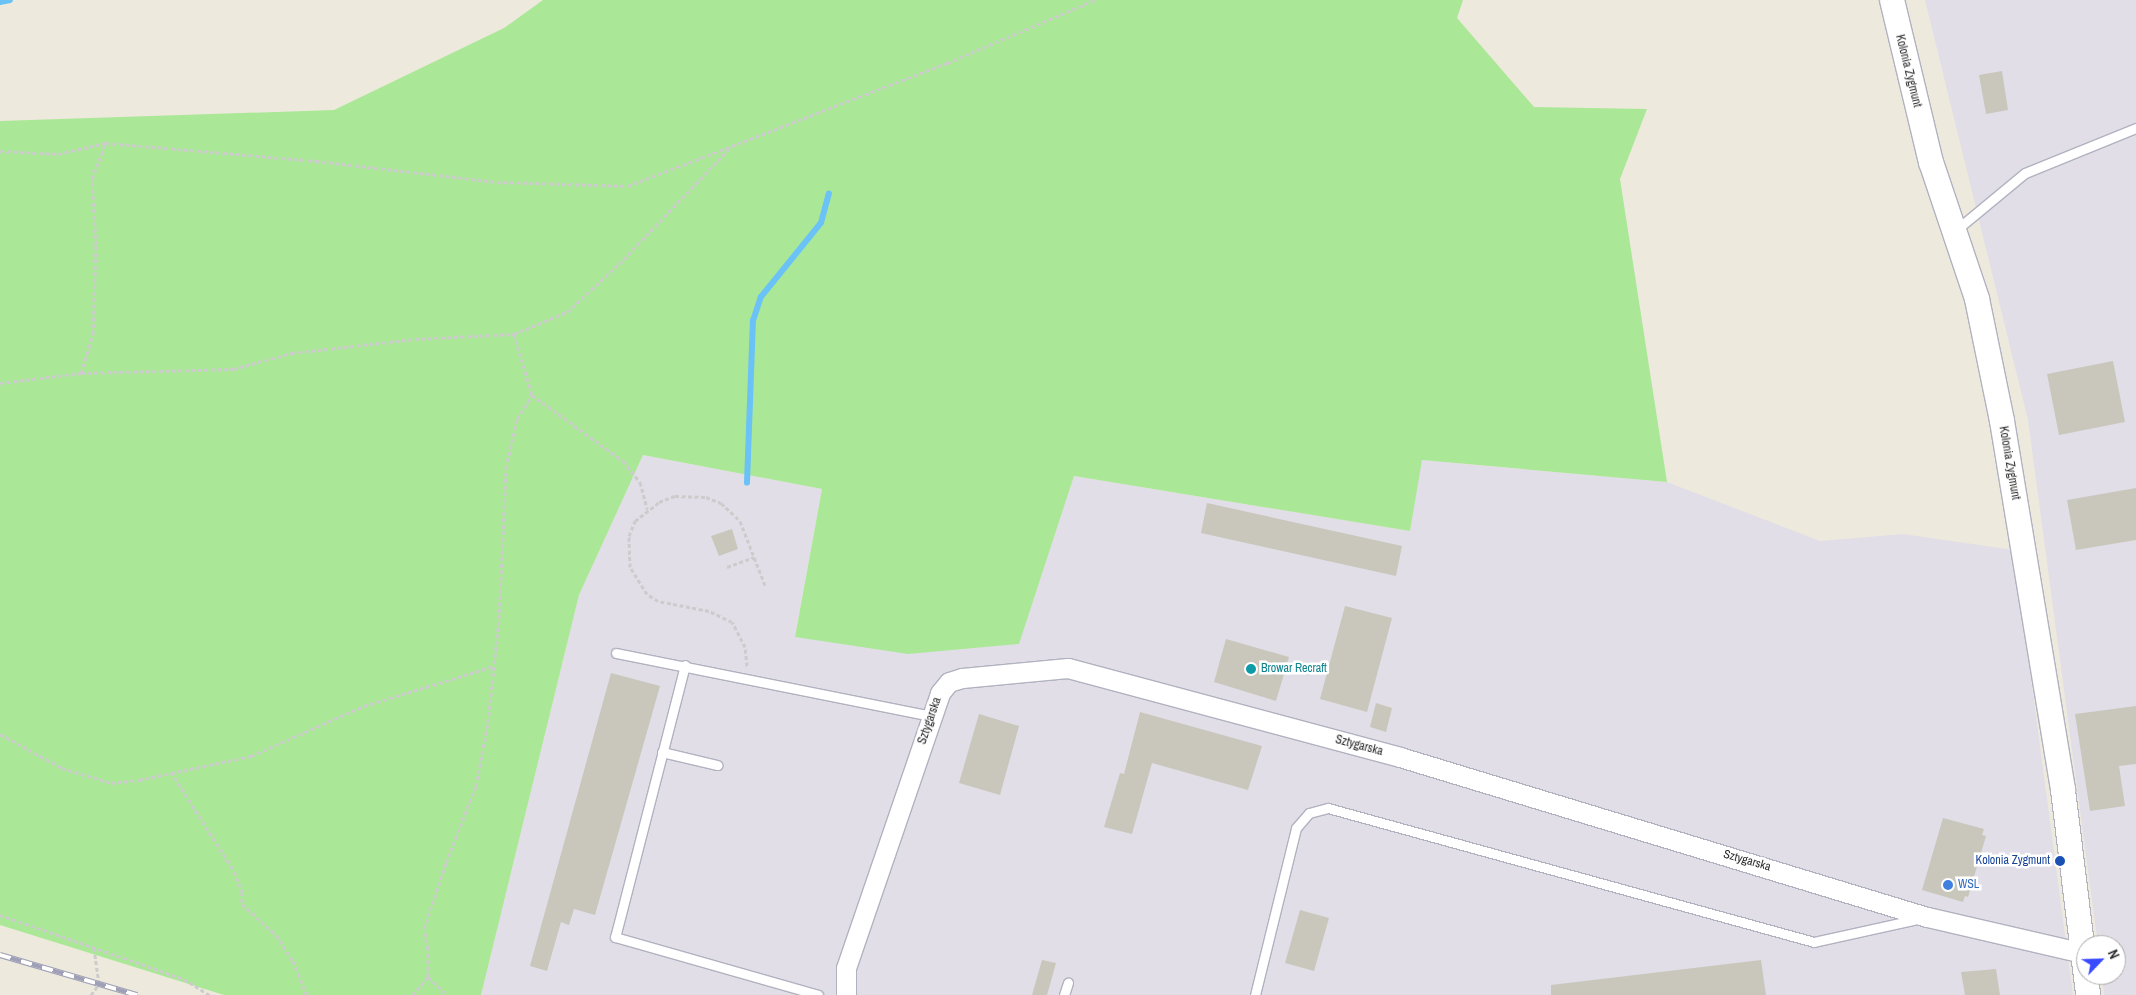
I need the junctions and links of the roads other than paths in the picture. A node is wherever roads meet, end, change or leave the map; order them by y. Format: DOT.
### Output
graph roads {
  1 [pos="1892,0"];
  2 [pos="2136,128"];
  3 [pos="1956,230"];
  4 [pos="616,653"];
  5 [pos="685,666"];
  6 [pos="932,716"];
  7 [pos="662,752"];
  8 [pos="717,765"];
  9 [pos="1927,917"];
  10 [pos="2081,935"];
  11 [pos="2076,951"];
  12 [pos="1068,983"];
  13 [pos="818,995"];
  14 [pos="846,995"];
  15 [pos="1064,995"];
  16 [pos="1255,995"];
  1 -- 3 [label="street, Kolonia Zygmunt"];
  2 -- 3 [label="lane"];
  3 -- 10 [label="street, Kolonia Zygmunt"];
  4 -- 5 [label="lane"];
  5 -- 6 [label="lane"];
  5 -- 7 [label="lane"];
  6 -- 9 [label="street, Sztygarska"];
  6 -- 14 [label="street, Sztygarska"];
  7 -- 8 [label="lane"];
  7 -- 13 [label="lane"];
  9 -- 11 [label="street, Sztygarska"];
  9 -- 16 [label="lane"];
  12 -- 15 [label="lane"];
}
